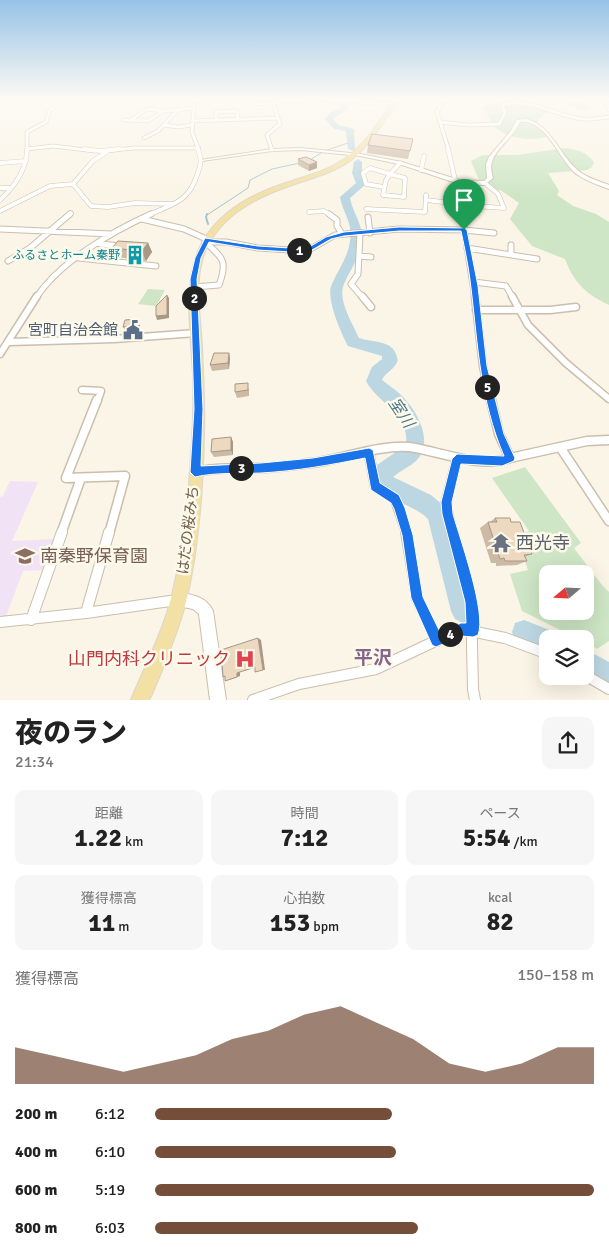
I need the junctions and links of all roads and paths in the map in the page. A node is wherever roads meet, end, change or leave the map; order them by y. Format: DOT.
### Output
graph roads {
  1 [pos="28,132"];
  2 [pos="156,132"];
  3 [pos="192,132"];
  4 [pos="269,132"];
  5 [pos="372,132"];
  6 [pos="443,132"];
  7 [pos="513,132"];
  8 [pos="545,132"];
  9 [pos="144,138"];
  10 [pos="199,148"];
  11 [pos="27,149"];
  12 [pos="272,150"];
  13 [pos="109,151"];
  14 [pos="355,154"];
  15 [pos="430,159"];
  16 [pos="202,160"];
  17 [pos="26,161"];
  18 [pos="0,162"];
  19 [pos="400,163"];
  20 [pos="421,170"];
  21 [pos="390,173"];
  22 [pos="455,180"];
  23 [pos="485,183"];
  24 [pos="73,184"];
  25 [pos="609,186"];
  26 [pos="384,187"];
  27 [pos="0,188"];
  28 [pos="10,188"];
  29 [pos="0,200"];
  30 [pos="173,204"];
  31 [pos="460,204"];
  32 [pos="366,209"];
  33 [pos="0,211"];
  34 [pos="309,212"];
  35 [pos="67,215"];
  36 [pos="368,217"];
  37 [pos="142,219"];
  38 [pos="0,229"];
  39 [pos="464,230"];
  40 [pos="50,231"];
  41 [pos="370,233"];
  42 [pos="494,233"];
  43 [pos="111,234"];
  44 [pos="342,234"];
  45 [pos="359,234"];
  46 [pos="206,241"];
  47 [pos="100,244"];
  48 [pos="511,245"];
  49 [pos="129,247"];
  50 [pos="466,248"];
  51 [pos="511,255"];
  52 [pos="358,256"];
  53 [pos="371,257"];
  54 [pos="79,258"];
  55 [pos="8,259"];
  56 [pos="537,259"];
  57 [pos="156,266"];
  58 [pos="474,282"];
  59 [pos="194,287"];
  60 [pos="370,307"];
  61 [pos="576,307"];
  62 [pos="476,310"];
  63 [pos="518,310"];
  64 [pos="196,333"];
  65 [pos="9,342"];
  66 [pos="0,354"];
  67 [pos="82,390"];
  68 [pos="609,399"];
  69 [pos="609,440"];
  70 [pos="560,447"];
  71 [pos="369,453"];
  72 [pos="510,458"];
  73 [pos="457,459"];
  74 [pos="195,472"];
  75 [pos="81,478"];
  76 [pos="609,522"];
  77 [pos="178,600"];
  78 [pos="86,613"];
  79 [pos="31,620"];
  80 [pos="0,622"];
  81 [pos="473,630"];
  82 [pos="436,640"];
  83 [pos="539,650"];
  84 [pos="594,680"];
  85 [pos="609,689"];
  86 [pos="140,700"];
  87 [pos="218,700"];
  88 [pos="253,700"];
  89 [pos="475,700"];
  1 -- 11 [label="street"];
  2 -- 9 [label="street"];
  3 -- 10 [label="street"];
  4 -- 12 [label="street"];
  5 -- 14 [label="main road, はだの桜みち"];
  6 -- 22 [label="street"];
  7 -- 23 [label="street"];
  8 -- 25 [label="street"];
  10 -- 13 [label="street"];
  10 -- 16 [label="street"];
  11 -- 13 [label="street"];
  11 -- 17 [label="street"];
  12 -- 14 [label="street"];
  12 -- 16 [label="street"];
  13 -- 24 [label="street"];
  14 -- 19 [label="street"];
  14 -- 46 [label="main road, はだの桜みち"];
  15 -- 20 [label="street"];
  16 -- 30 [label="street"];
  17 -- 18 [label="street"];
  17 -- 28 [label="street"];
  19 -- 20 [label="street"];
  19 -- 21 [label="street"];
  20 -- 22 [label="street"];
  21 -- 26 [label="street"];
  21 -- 26 [label="street"];
  21 -- 26 [label="street"];
  22 -- 23 [label="street"];
  22 -- 31 [label="street"];
  23 -- 31 [label="street"];
  24 -- 30 [label="street"];
  24 -- 33 [label="street"];
  27 -- 28 [label="street"];
  28 -- 29 [label="street"];
  30 -- 37 [label="street"];
  31 -- 32 [label="street"];
  31 -- 39 [label="street"];
  34 -- 44 [label="street"];
  35 -- 40 [label="street"];
  36 -- 41 [label="street"];
  37 -- 43 [label="street"];
  37 -- 46 [label="street"];
  38 -- 40 [label="street"];
  39 -- 41 [label="street"];
  39 -- 42 [label="street"];
  39 -- 50 [label="street"];
  40 -- 43 [label="street"];
  40 -- 55 [label="street"];
  41 -- 45 [label="street"];
  43 -- 47 [label="street"];
  44 -- 45 [label="street"];
  44 -- 46 [label="street"];
  45 -- 52 [label="street"];
  46 -- 59 [label="main road, はだの桜みち"];
  46 -- 59 [label="street"];
  47 -- 49 [label="street"];
  47 -- 54 [label="street"];
  48 -- 51 [label="street"];
  50 -- 51 [label="street"];
  50 -- 58 [label="street"];
  51 -- 56 [label="street"];
  52 -- 53 [label="street"];
  52 -- 60 [label="street"];
  54 -- 57 [label="street"];
  54 -- 65 [label="street"];
  58 -- 62 [label="street"];
  58 -- 63 [label="street"];
  59 -- 64 [label="main road, はだの桜みち"];
  61 -- 63 [label="street"];
  62 -- 63 [label="street"];
  62 -- 72 [label="street"];
  63 -- 68 [label="street"];
  64 -- 65 [label="street"];
  64 -- 74 [label="main road, はだの桜みち"];
  65 -- 66 [label="street"];
  67 -- 75 [label="street"];
  69 -- 70 [label="street"];
  70 -- 72 [label="street"];
  70 -- 76 [label="street"];
  71 -- 73 [label="street"];
  71 -- 74 [label="street"];
  71 -- 82 [label="street"];
  72 -- 73 [label="street"];
  73 -- 81 [label="street"];
  74 -- 77 [label="main road, はだの桜みち"];
  75 -- 78 [label="street"];
  75 -- 79 [label="street"];
  77 -- 78 [label="street"];
  77 -- 86 [label="main road, はだの桜みち"];
  77 -- 87 [label="street"];
  78 -- 79 [label="street"];
  79 -- 80 [label="street"];
  81 -- 82 [label="street"];
  81 -- 83 [label="street"];
  81 -- 89 [label="street"];
  82 -- 88 [label="street"];
  84 -- 85 [label="street"];
}
